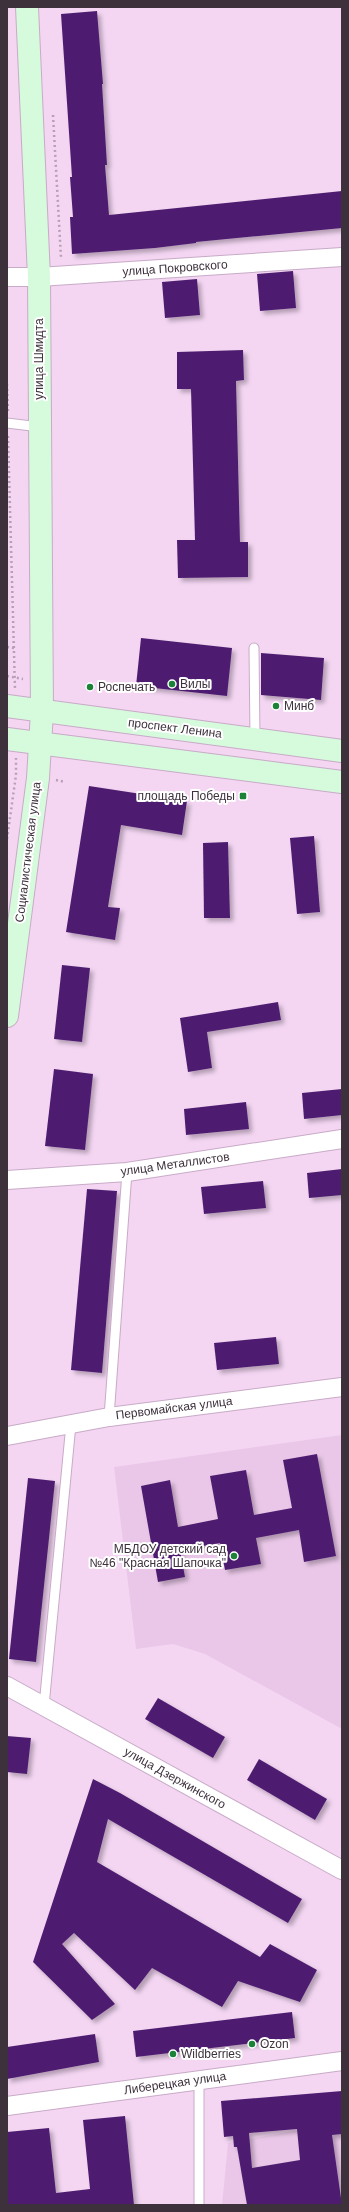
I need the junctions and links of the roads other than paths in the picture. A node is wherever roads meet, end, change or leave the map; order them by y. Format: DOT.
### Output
graph roads {
  1 [pos="27,7"];
  2 [pos="342,257"];
  3 [pos="39,277"];
  4 [pos="7,278"];
  5 [pos="8,423"];
  6 [pos="40,427"];
  7 [pos="254,648"];
  8 [pos="7,706"];
  9 [pos="42,712"];
  10 [pos="7,739"];
  11 [pos="255,739"];
  12 [pos="41,744"];
  13 [pos="342,751"];
  14 [pos="342,782"];
  15 [pos="14,910"];
  16 [pos="7,1016"];
  17 [pos="342,1139"];
  18 [pos="128,1172"];
  19 [pos="7,1180"];
  20 [pos="342,1387"];
  21 [pos="109,1417"];
  22 [pos="71,1424"];
  23 [pos="7,1436"];
  24 [pos="7,1686"];
  25 [pos="44,1706"];
  26 [pos="342,1870"];
  27 [pos="342,2060"];
  28 [pos="200,2080"];
  29 [pos="7,2106"];
  30 [pos="199,2205"];
  1 -- 3 [label="main road, улица Шмидта"];
  2 -- 3 [label="street, улица Покровского"];
  3 -- 4 [label="street, улица Покровского"];
  3 -- 6 [label="main road, улица Шмидта"];
  5 -- 6 [label="lane"];
  6 -- 9 [label="main road, улица Шмидта"];
  7 -- 11 [label="lane"];
  8 -- 9 [label="main road, проспект Ленина"];
  9 -- 11 [label="main road, проспект Ленина"];
  9 -- 12 [label="main road, Социалистическая улица"];
  10 -- 12 [label="main road"];
  11 -- 13 [label="main road, проспект Ленина"];
  12 -- 14 [label="main road"];
  12 -- 15 [label="main road, Социалистическая улица"];
  15 -- 16 [label="main road, Социалистическая улица"];
  17 -- 18 [label="street, улица Металлистов"];
  18 -- 19 [label="street, улица Металлистов"];
  18 -- 21 [label="lane"];
  20 -- 21 [label="street, Первомайская улица"];
  21 -- 22 [label="street, Первомайская улица"];
  22 -- 23 [label="street, Первомайская улица"];
  22 -- 25 [label="lane"];
  24 -- 25 [label="street, улица Дзержинского"];
  25 -- 26 [label="street, улица Дзержинского"];
  27 -- 28 [label="street, Либерецкая улица"];
  28 -- 29 [label="street, Либерецкая улица"];
  28 -- 30 [label="lane"];
}
